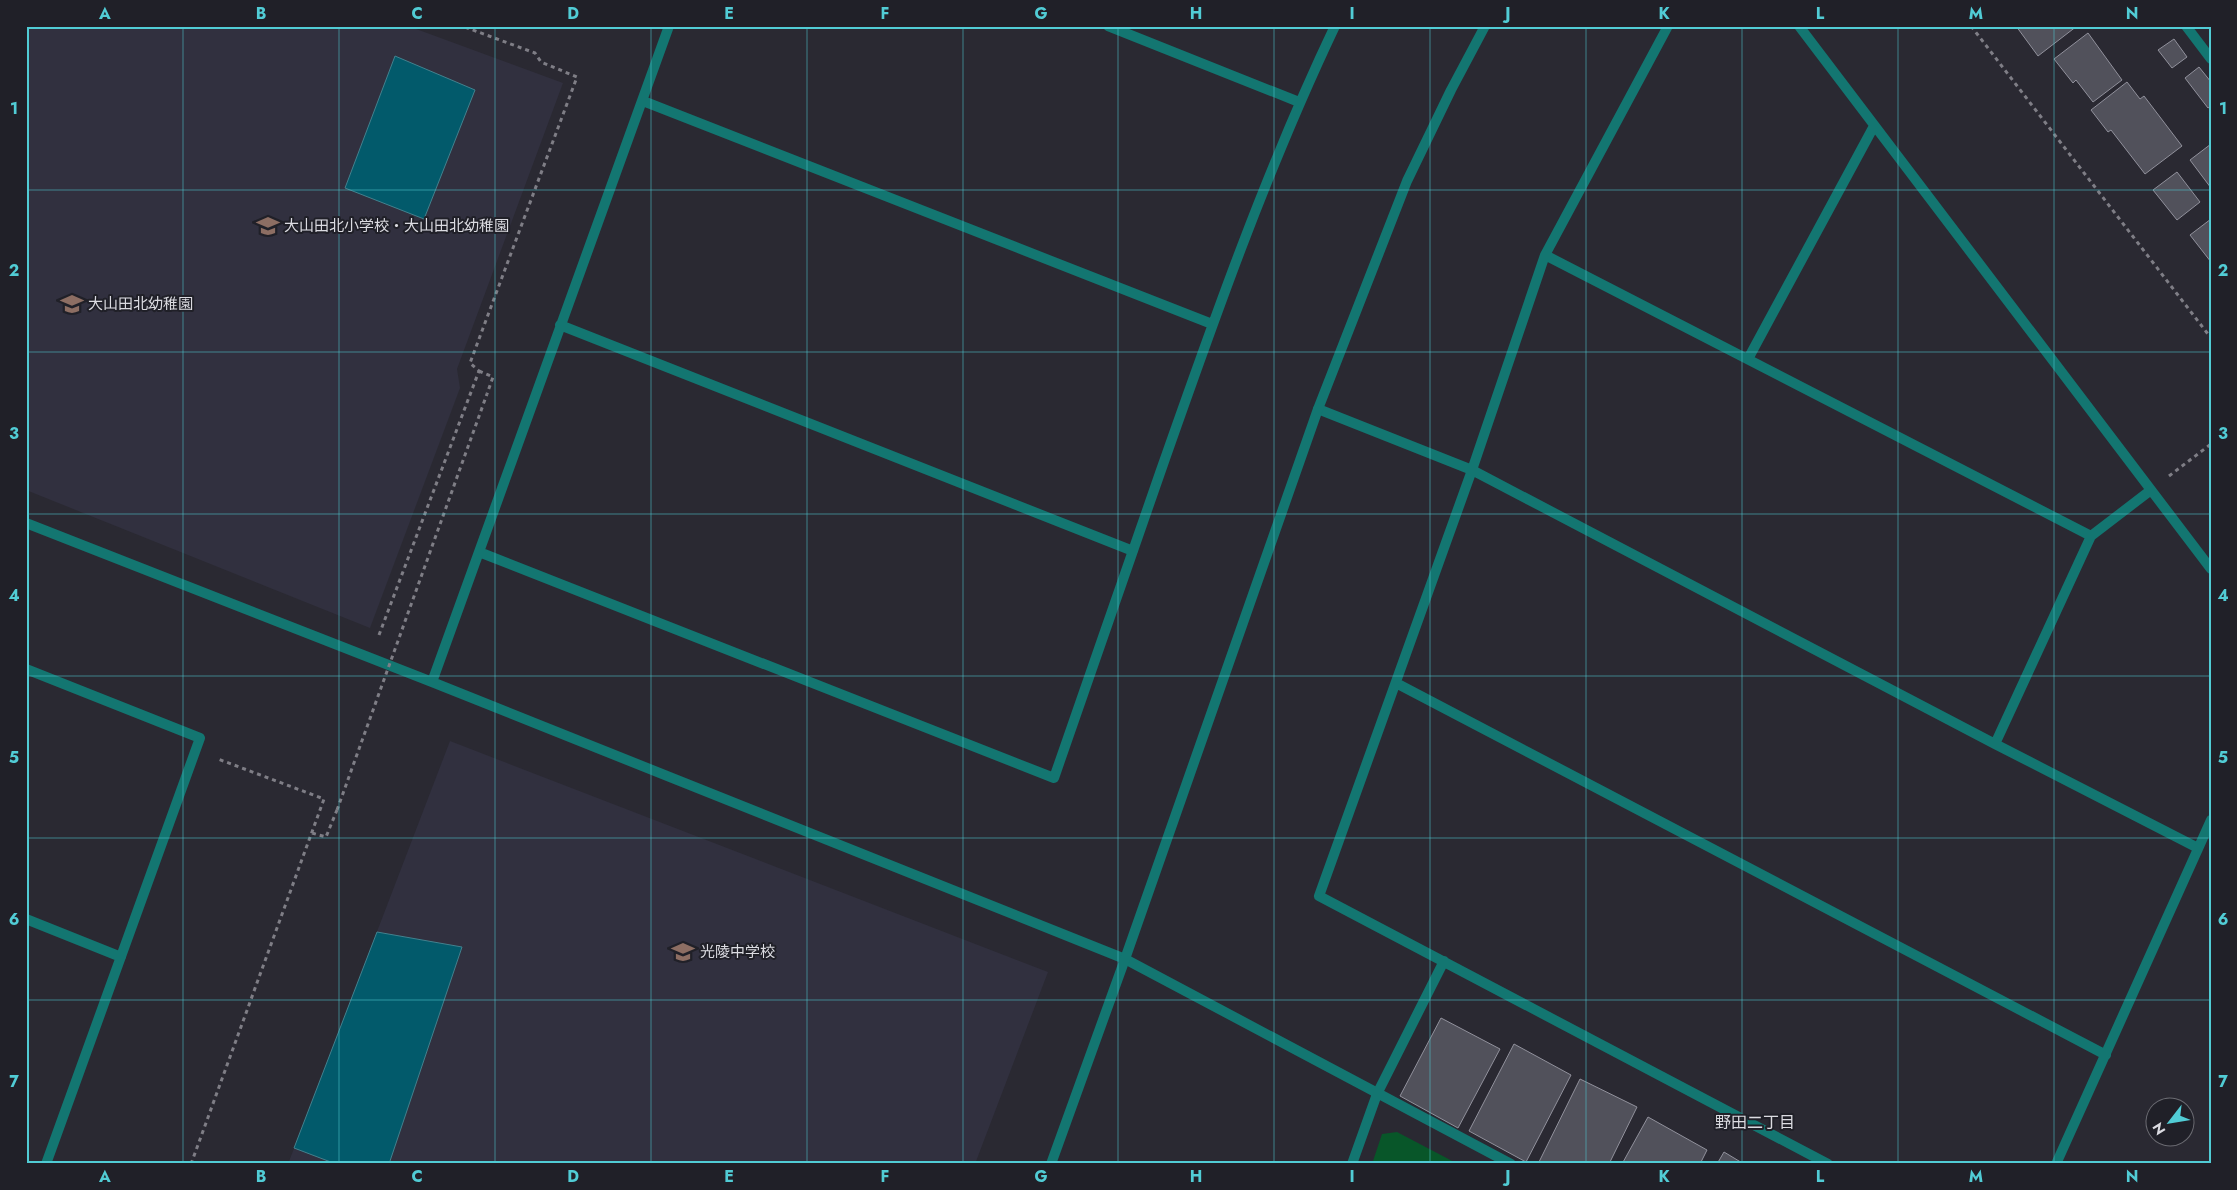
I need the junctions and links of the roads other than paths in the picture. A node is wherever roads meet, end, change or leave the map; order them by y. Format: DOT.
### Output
graph roads {
  1 [pos="669,26"];
  2 [pos="1108,26"];
  3 [pos="1335,26"];
  4 [pos="1484,26"];
  5 [pos="1668,26"];
  6 [pos="1799,26"];
  7 [pos="2186,26"];
  8 [pos="2211,59"];
  9 [pos="643,101"];
  10 [pos="1299,102"];
  11 [pos="1874,126"];
  12 [pos="1545,255"];
  13 [pos="1212,324"];
  14 [pos="560,325"];
  15 [pos="1748,359"];
  16 [pos="1318,409"];
  17 [pos="1472,470"];
  18 [pos="2151,490"];
  19 [pos="26,523"];
  20 [pos="2091,536"];
  21 [pos="1133,551"];
  22 [pos="479,552"];
  23 [pos="2211,569"];
  24 [pos="26,670"];
  25 [pos="432,682"];
  26 [pos="1396,682"];
  27 [pos="1995,744"];
  28 [pos="2211,820"];
  29 [pos="2198,848"];
  30 [pos="26,919"];
  31 [pos="121,956"];
  32 [pos="1125,959"];
  33 [pos="1444,961"];
  34 [pos="2106,1055"];
  35 [pos="1377,1094"];
  36 [pos="46,1164"];
  37 [pos="1051,1164"];
  38 [pos="1352,1164"];
  39 [pos="1511,1164"];
  40 [pos="1828,1164"];
  41 [pos="2056,1164"];
  1 -- 9 [label="street"];
  2 -- 10 [label="street"];
  3 -- 10 [label="street"];
  4 -- 16 [label="street"];
  5 -- 12 [label="street"];
  6 -- 11 [label="street"];
  7 -- 8 [label="street"];
  9 -- 13 [label="street"];
  9 -- 14 [label="street"];
  10 -- 13 [label="street"];
  11 -- 15 [label="street"];
  11 -- 18 [label="street"];
  12 -- 15 [label="street"];
  12 -- 17 [label="street"];
  13 -- 21 [label="street"];
  14 -- 21 [label="street"];
  14 -- 22 [label="street"];
  15 -- 20 [label="street"];
  16 -- 17 [label="street"];
  16 -- 32 [label="street"];
  17 -- 26 [label="street"];
  17 -- 27 [label="street"];
  18 -- 20 [label="street"];
  18 -- 23 [label="street"];
  19 -- 25 [label="street"];
  20 -- 27 [label="street"];
  21 -- 22 [label="street"];
  22 -- 25 [label="street"];
  24 -- 31 [label="street"];
  25 -- 32 [label="street"];
  26 -- 33 [label="street"];
  26 -- 34 [label="street"];
  27 -- 29 [label="street"];
  28 -- 29 [label="street"];
  29 -- 34 [label="street"];
  30 -- 31 [label="street"];
  31 -- 36 [label="street"];
  32 -- 35 [label="street"];
  32 -- 37 [label="street"];
  33 -- 35 [label="street"];
  33 -- 40 [label="street"];
  34 -- 41 [label="street"];
  35 -- 38 [label="street"];
  35 -- 39 [label="street"];
}
